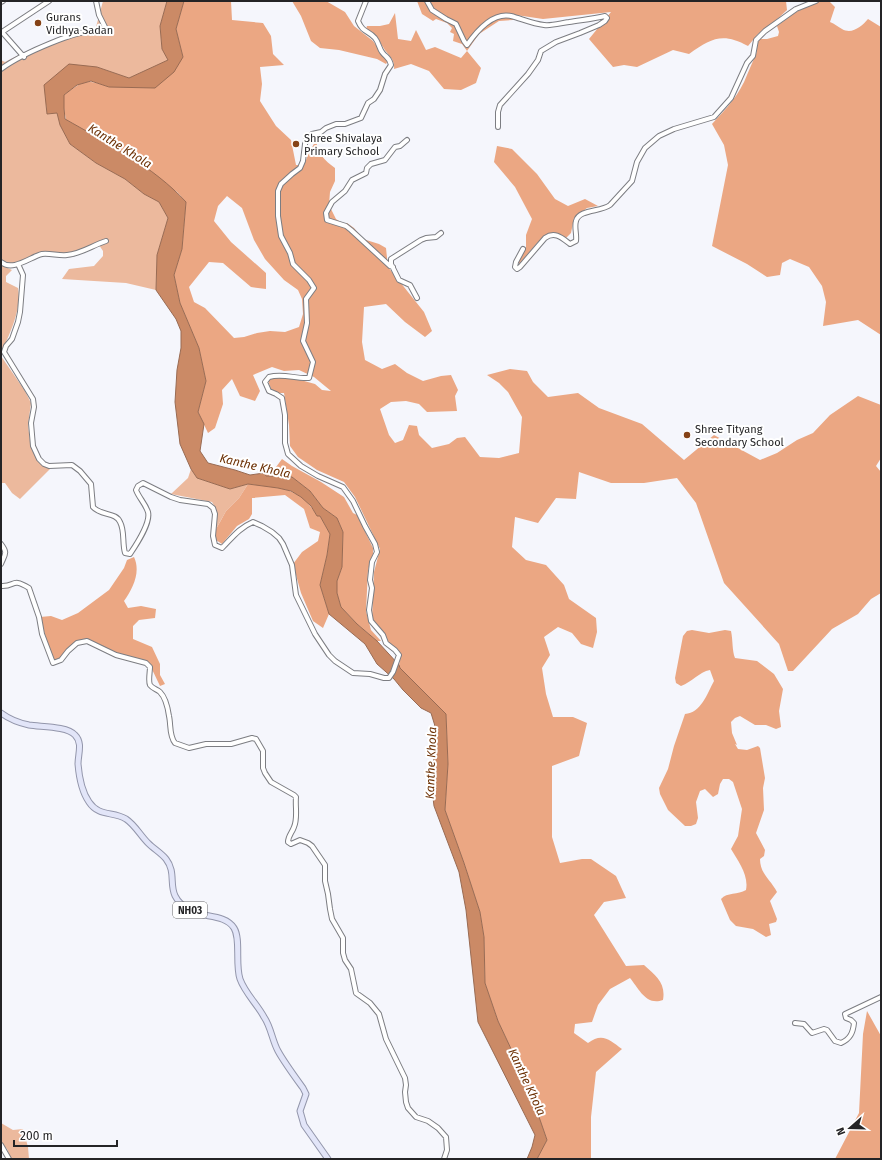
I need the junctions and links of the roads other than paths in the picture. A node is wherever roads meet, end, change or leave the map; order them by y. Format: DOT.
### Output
graph roads {
  1 [pos="49,1"];
  2 [pos="96,1"];
  3 [pos="366,1"];
  4 [pos="427,1"];
  5 [pos="816,1"];
  6 [pos="2,32"];
  7 [pos="24,57"];
  8 [pos="1,69"];
  9 [pos="498,127"];
  10 [pos="407,140"];
  11 [pos="441,233"];
  12 [pos="106,241"];
  13 [pos="523,249"];
  14 [pos="1,262"];
  15 [pos="18,264"];
  16 [pos="393,267"];
  17 [pos="417,298"];
  18 [pos="1,544"];
  19 [pos="1,564"];
  20 [pos="1,586"];
  21 [pos="1,713"];
  22 [pos="881,997"];
  23 [pos="795,1022"];
  24 [pos="1,1145"];
  25 [pos="9,1159"];
  26 [pos="328,1159"];
  27 [pos="444,1159"];
  1 -- 6 [label="street"];
  2 -- 7 [label="street"];
  3 -- 15 [label="street"];
  4 -- 9 [label="street"];
  5 -- 13 [label="street"];
  6 -- 7 [label="street"];
  7 -- 8 [label="street"];
  10 -- 16 [label="street"];
  11 -- 16 [label="street"];
  12 -- 15 [label="street"];
  14 -- 15 [label="street"];
  16 -- 17 [label="street"];
  18 -- 19 [label="street"];
  20 -- 27 [label="street"];
  21 -- 26 [label="main road, NH03"];
  22 -- 23 [label="street"];
  24 -- 25 [label="street"];
}
